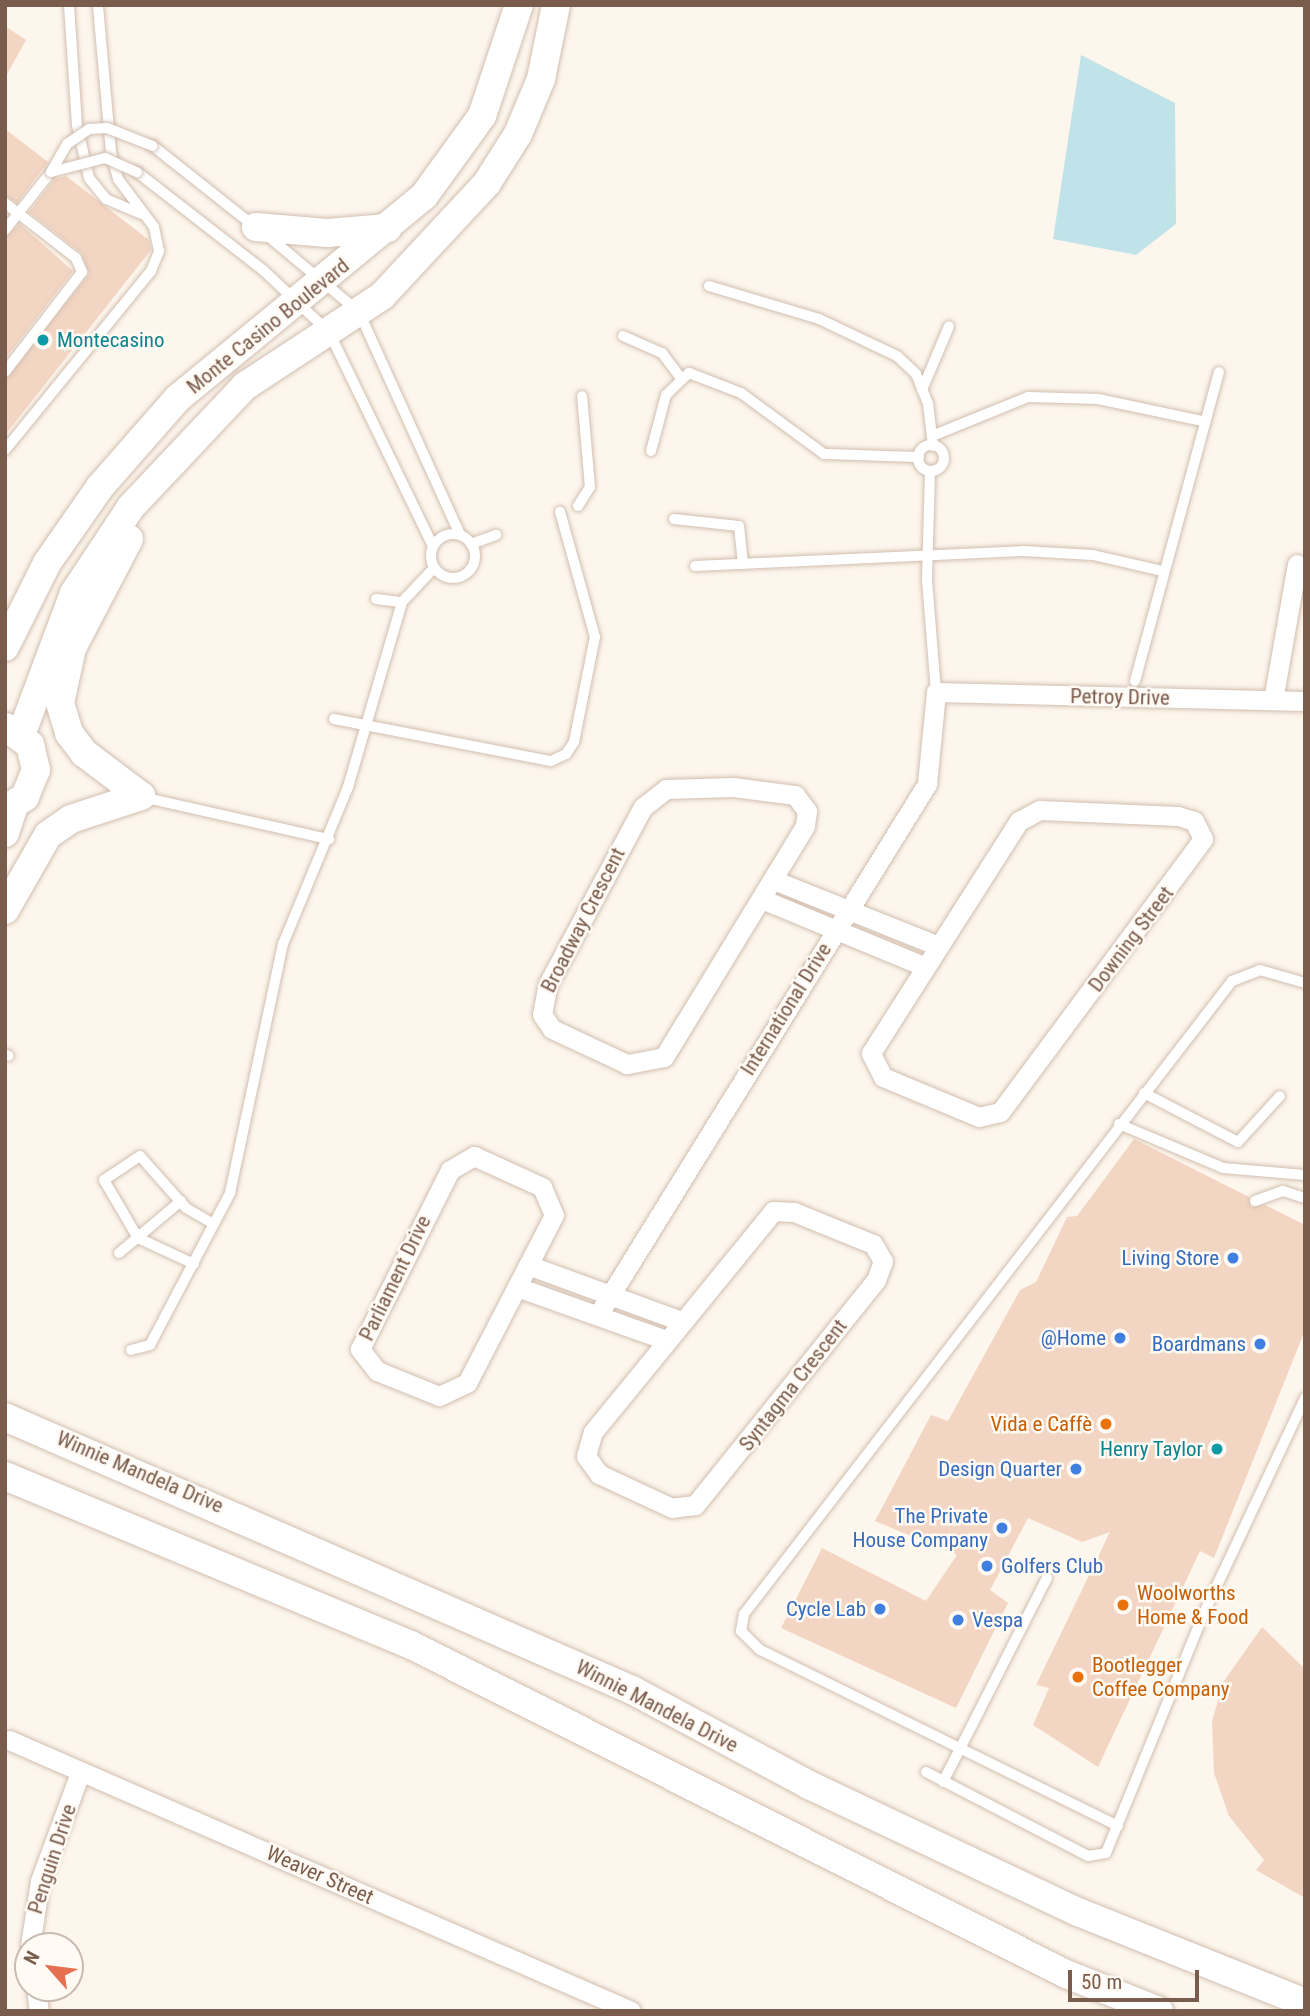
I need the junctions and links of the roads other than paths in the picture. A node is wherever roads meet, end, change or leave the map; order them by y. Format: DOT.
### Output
graph roads {
  1 [pos="69,5"];
  2 [pos="98,5"];
  3 [pos="519,5"];
  4 [pos="556,5"];
  5 [pos="51,172"];
  6 [pos="5,203"];
  7 [pos="18,213"];
  8 [pos="143,214"];
  9 [pos="256,227"];
  10 [pos="388,228"];
  11 [pos="5,230"];
  12 [pos="327,281"];
  13 [pos="709,286"];
  14 [pos="300,301"];
  15 [pos="359,312"];
  16 [pos="949,326"];
  17 [pos="329,332"];
  18 [pos="623,336"];
  19 [pos="5,372"];
  20 [pos="1219,372"];
  21 [pos="680,377"];
  22 [pos="922,390"];
  23 [pos="582,396"];
  24 [pos="1202,421"];
  25 [pos="932,441"];
  26 [pos="5,450"];
  27 [pos="651,451"];
  28 [pos="177,457"];
  29 [pos="919,457"];
  30 [pos="930,471"];
  31 [pos="578,506"];
  32 [pos="560,512"];
  33 [pos="674,519"];
  34 [pos="460,535"];
  35 [pos="496,535"];
  36 [pos="471,544"];
  37 [pos="433,545"];
  38 [pos="928,553"];
  39 [pos="743,564"];
  40 [pos="1297,564"];
  41 [pos="695,566"];
  42 [pos="434,568"];
  43 [pos="1163,571"];
  44 [pos="376,599"];
  45 [pos="402,602"];
  46 [pos="5,647"];
  47 [pos="1135,681"];
  48 [pos="936,692"];
  49 [pos="1273,700"];
  50 [pos="1305,701"];
  51 [pos="334,719"];
  52 [pos="364,725"];
  53 [pos="13,731"];
  54 [pos="141,796"];
  55 [pos="9,807"];
  56 [pos="5,833"];
  57 [pos="329,839"];
  58 [pos="776,881"];
  59 [pos="764,900"];
  60 [pos="5,909"];
  61 [pos="847,910"];
  62 [pos="835,930"];
  63 [pos="936,945"];
  64 [pos="923,966"];
  65 [pos="1305,983"];
  66 [pos="1144,1093"];
  67 [pos="1280,1096"];
  68 [pos="1119,1125"];
  69 [pos="1305,1175"];
  70 [pos="1305,1198"];
  71 [pos="181,1201"];
  72 [pos="1255,1201"];
  73 [pos="214,1223"];
  74 [pos="138,1238"];
  75 [pos="119,1253"];
  76 [pos="194,1264"];
  77 [pos="528,1265"];
  78 [pos="517,1287"];
  79 [pos="609,1293"];
  80 [pos="598,1315"];
  81 [pos="681,1321"];
  82 [pos="666,1340"];
  83 [pos="131,1350"];
  84 [pos="1305,1398"];
  85 [pos="5,1404"];
  86 [pos="5,1417"];
  87 [pos="75,1444"];
  88 [pos="5,1476"];
  89 [pos="1046,1578"];
  90 [pos="9,1740"];
  91 [pos="961,1747"];
  92 [pos="926,1772"];
  93 [pos="80,1773"];
  94 [pos="943,1782"];
  95 [pos="1118,1826"];
  96 [pos="32,1932"];
  97 [pos="1219,1971"];
  98 [pos="1305,1989"];
  99 [pos="1305,2003"];
  100 [pos="631,2011"];
  101 [pos="1159,2011"];
  1 -- 8 [label="lane"];
  2 -- 8 [label="lane"];
  3 -- 10 [label="main road, Monte Casino Boulevard"];
  4 -- 15 [label="main road, Monte Casino Boulevard"];
  5 -- 7 [label="lane"];
  5 -- 9 [label="lane, bridge"];
  5 -- 14 [label="lane, bridge"];
  6 -- 7 [label="lane"];
  7 -- 11 [label="lane"];
  7 -- 19 [label="lane"];
  8 -- 26 [label="lane"];
  9 -- 10 [label="main road"];
  9 -- 12 [label="lane"];
  10 -- 12 [label="main road, Monte Casino Boulevard"];
  12 -- 14 [label="main road, Monte Casino Boulevard"];
  12 -- 15 [label="lane"];
  13 -- 22 [label="lane"];
  14 -- 17 [label="lane"];
  14 -- 46 [label="main road, Monte Casino Boulevard"];
  15 -- 17 [label="main road, Monte Casino Boulevard"];
  15 -- 34 [label="lane"];
  16 -- 22 [label="lane"];
  17 -- 28 [label="main road, Monte Casino Boulevard"];
  17 -- 37 [label="lane"];
  18 -- 21 [label="lane"];
  20 -- 24 [label="lane"];
  21 -- 27 [label="lane"];
  21 -- 29 [label="lane"];
  22 -- 25 [label="lane"];
  23 -- 31 [label="lane"];
  24 -- 25 [label="lane"];
  24 -- 43 [label="lane"];
  25 -- 29 [label="lane"];
  25 -- 30 [label="lane"];
  28 -- 53 [label="main road, Monte Casino Boulevard"];
  28 -- 54 [label="main road"];
  29 -- 30 [label="lane"];
  30 -- 38 [label="lane"];
  32 -- 52 [label="lane"];
  33 -- 39 [label="lane"];
  34 -- 36 [label="lane"];
  34 -- 37 [label="lane"];
  35 -- 36 [label="lane"];
  36 -- 42 [label="lane"];
  37 -- 42 [label="lane"];
  38 -- 39 [label="lane"];
  38 -- 43 [label="lane"];
  38 -- 48 [label="lane"];
  39 -- 41 [label="lane"];
  40 -- 49 [label="street"];
  42 -- 45 [label="lane"];
  43 -- 47 [label="lane"];
  44 -- 45 [label="lane"];
  45 -- 52 [label="lane"];
  48 -- 49 [label="street, Petroy Drive"];
  48 -- 61 [label="street, International Drive"];
  49 -- 50 [label="street, Petroy Drive"];
  51 -- 52 [label="lane"];
  52 -- 57 [label="lane"];
  53 -- 55 [label="main road"];
  54 -- 57 [label="lane"];
  54 -- 60 [label="main road"];
  55 -- 56 [label="main road"];
  57 -- 73 [label="lane"];
  58 -- 59 [label="street, Broadway Crescent"];
  58 -- 59 [label="street, Broadway Crescent"];
  58 -- 61 [label="street"];
  59 -- 62 [label="street"];
  61 -- 62 [label="street, International Drive"];
  61 -- 63 [label="street"];
  62 -- 64 [label="street"];
  62 -- 79 [label="street, International Drive"];
  63 -- 64 [label="street, Downing Street"];
  63 -- 64 [label="street, Downing Street"];
  65 -- 66 [label="lane"];
  66 -- 67 [label="lane"];
  66 -- 68 [label="lane"];
  68 -- 69 [label="lane"];
  68 -- 91 [label="lane"];
  70 -- 72 [label="lane"];
  71 -- 73 [label="lane"];
  71 -- 74 [label="lane"];
  71 -- 74 [label="lane"];
  73 -- 76 [label="lane"];
  74 -- 75 [label="lane"];
  74 -- 76 [label="lane"];
  76 -- 83 [label="lane"];
  77 -- 78 [label="street, Parliament Drive"];
  77 -- 78 [label="street, Parliament Drive"];
  77 -- 79 [label="street"];
  78 -- 80 [label="street"];
  79 -- 80 [label="street, International Drive"];
  79 -- 81 [label="street"];
  80 -- 82 [label="street"];
  81 -- 82 [label="street, Syntagma Crescent"];
  81 -- 82 [label="street, Syntagma Crescent"];
  84 -- 95 [label="lane"];
  85 -- 87 [label="main road"];
  86 -- 87 [label="main road, Winnie Mandela Drive"];
  87 -- 97 [label="main road, Winnie Mandela Drive"];
  88 -- 101 [label="main road"];
  89 -- 91 [label="lane"];
  90 -- 93 [label="street, Weaver Street"];
  91 -- 94 [label="lane"];
  91 -- 95 [label="lane"];
  92 -- 94 [label="lane"];
  93 -- 96 [label="street, Penguin Drive"];
  93 -- 100 [label="street, Weaver Street"];
  94 -- 95 [label="lane"];
  97 -- 98 [label="main road"];
  97 -- 99 [label="main road, Winnie Mandela Drive"];
}
